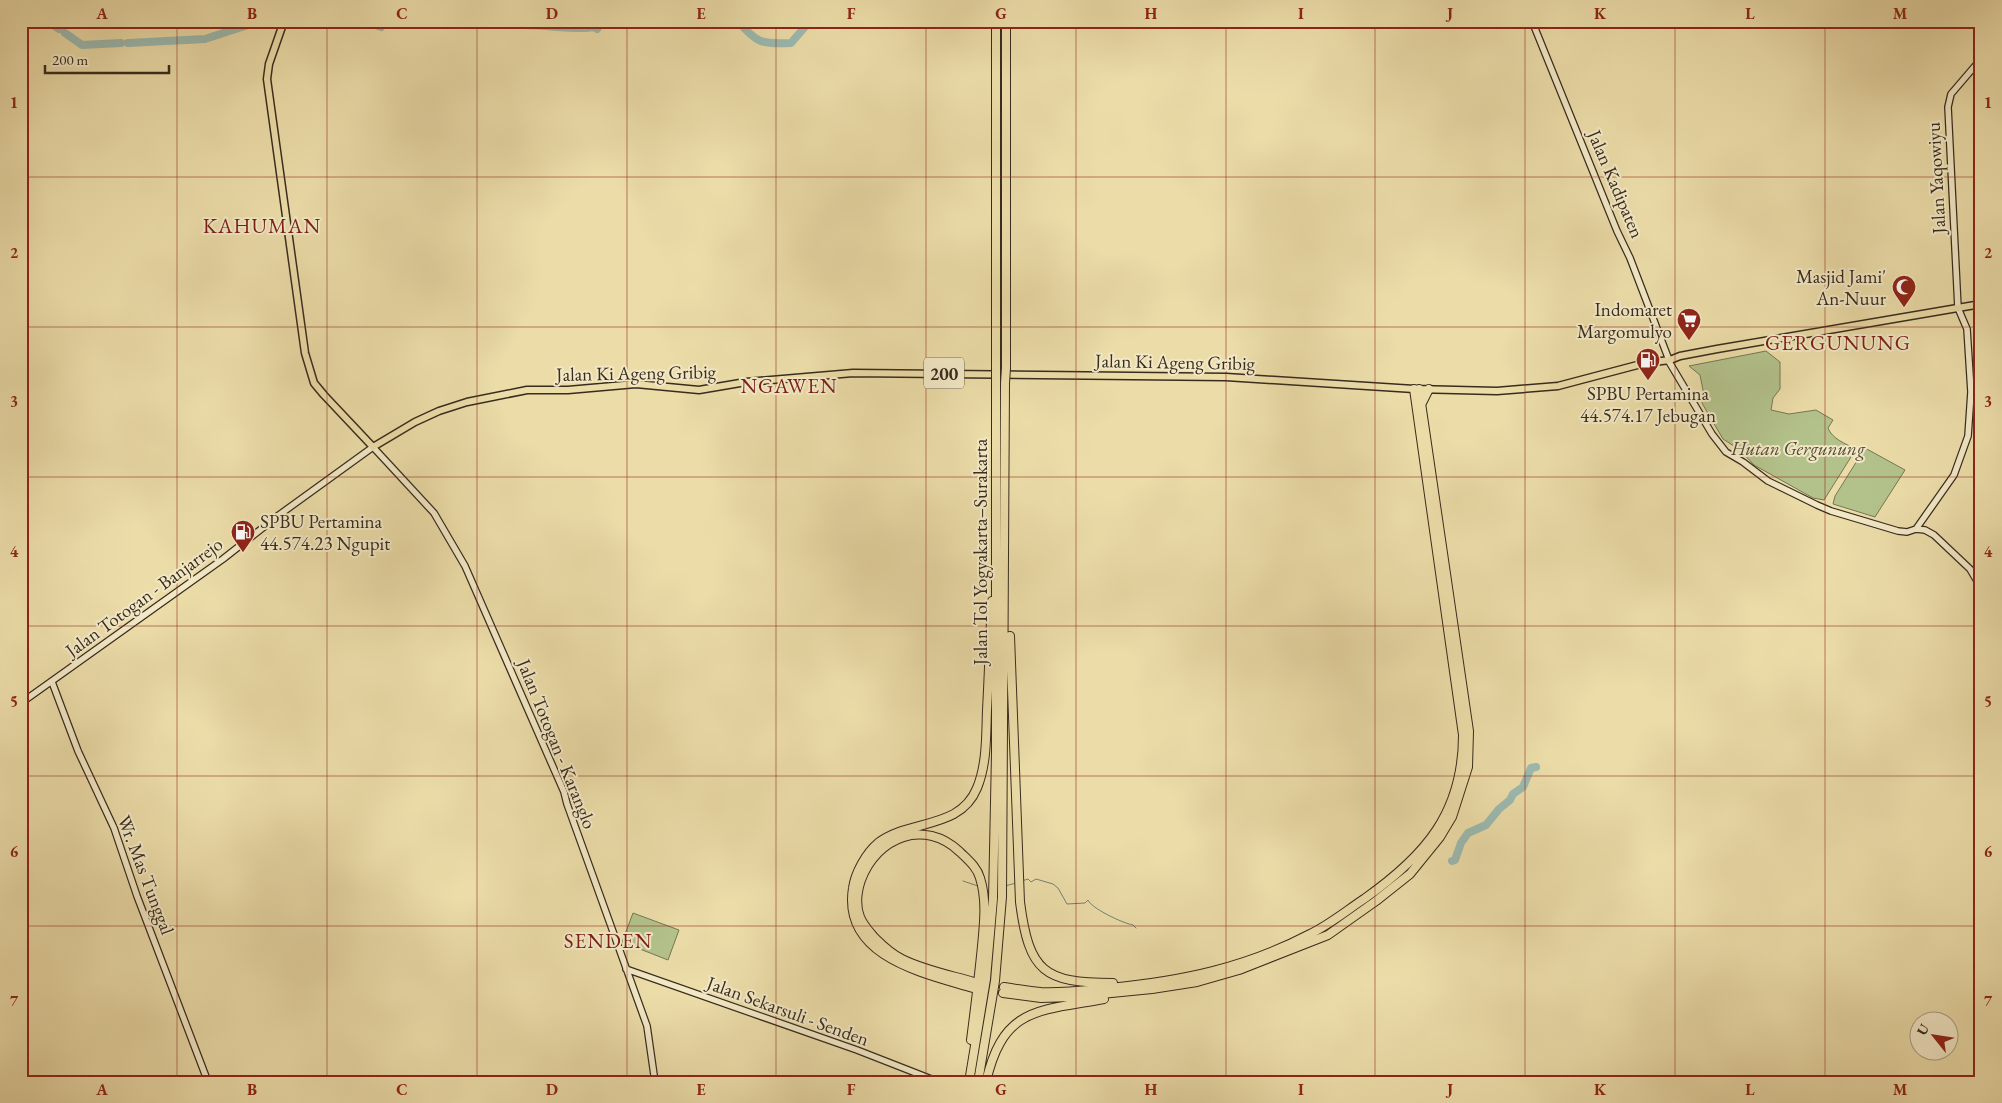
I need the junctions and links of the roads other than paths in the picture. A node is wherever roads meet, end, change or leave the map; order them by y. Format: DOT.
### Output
graph roads {
  1 [pos="284,21"];
  2 [pos="996,21"];
  3 [pos="1006,21"];
  4 [pos="1532,21"];
  5 [pos="1981,59"];
  6 [pos="1981,304"];
  7 [pos="1958,308"];
  8 [pos="1669,361"];
  9 [pos="1414,389"];
  10 [pos="1429,389"];
  11 [pos="1418,402"];
  12 [pos="373,447"];
  13 [pos="997,481"];
  14 [pos="1916,529"];
  15 [pos="1006,542"];
  16 [pos="1981,592"];
  17 [pos="52,682"];
  18 [pos="21,704"];
  19 [pos="626,968"];
  20 [pos="1151,987"];
  21 [pos="1003,990"];
  22 [pos="208,1082"];
  23 [pos="655,1082"];
  24 [pos="939,1082"];
  25 [pos="968,1082"];
  26 [pos="978,1082"];
  27 [pos="986,1082"];
  1 -- 12 [label="main road"];
  2 -- 13 [label="highway, Jalan Tol Yogyakarta–Surakarta, bridge"];
  3 -- 15 [label="highway, Jalan Tol Yogyakarta–Surakarta, bridge"];
  4 -- 8 [label="street, Jalan Kadipaten"];
  5 -- 7 [label="street, Jalan Yaqowiyu"];
  6 -- 7 [label="main road, Jalan Ki Ageng Gribig / 200"];
  7 -- 8 [label="main road, Jalan Ki Ageng Gribig / 200"];
  7 -- 14 [label="street, Jalan Yaqowiyu"];
  8 -- 10 [label="main road, Jalan Ki Ageng Gribig / 200"];
  8 -- 14 [label="street, Jalan Kadipaten"];
  9 -- 10 [label="main road, Jalan Ki Ageng Gribig / 200"];
  9 -- 11 [label="highway"];
  9 -- 12 [label="main road, Jalan Ki Ageng Gribig / 200"];
  10 -- 11 [label="highway"];
  11 -- 20 [label="highway"];
  12 -- 17 [label="street, Jalan Totogan - Banjarrejo"];
  12 -- 19 [label="street, Jalan Totogan - Karanglo"];
  13 -- 25 [label="highway, Jalan Tol Yogyakarta–Surakarta"];
  13 -- 25 [label="highway"];
  14 -- 16 [label="street"];
  15 -- 20 [label="highway"];
  15 -- 26 [label="highway, Jalan Tol Yogyakarta–Surakarta"];
  17 -- 18 [label="street, Jalan Totogan - Banjarrejo"];
  17 -- 22 [label="street, Wr. Mas Tunggal"];
  19 -- 23 [label="street, Jalan Totogan - Karanglo"];
  19 -- 24 [label="street, Jalan Sekarsuli - Senden"];
  20 -- 21 [label="highway"];
  20 -- 27 [label="highway"];
}
